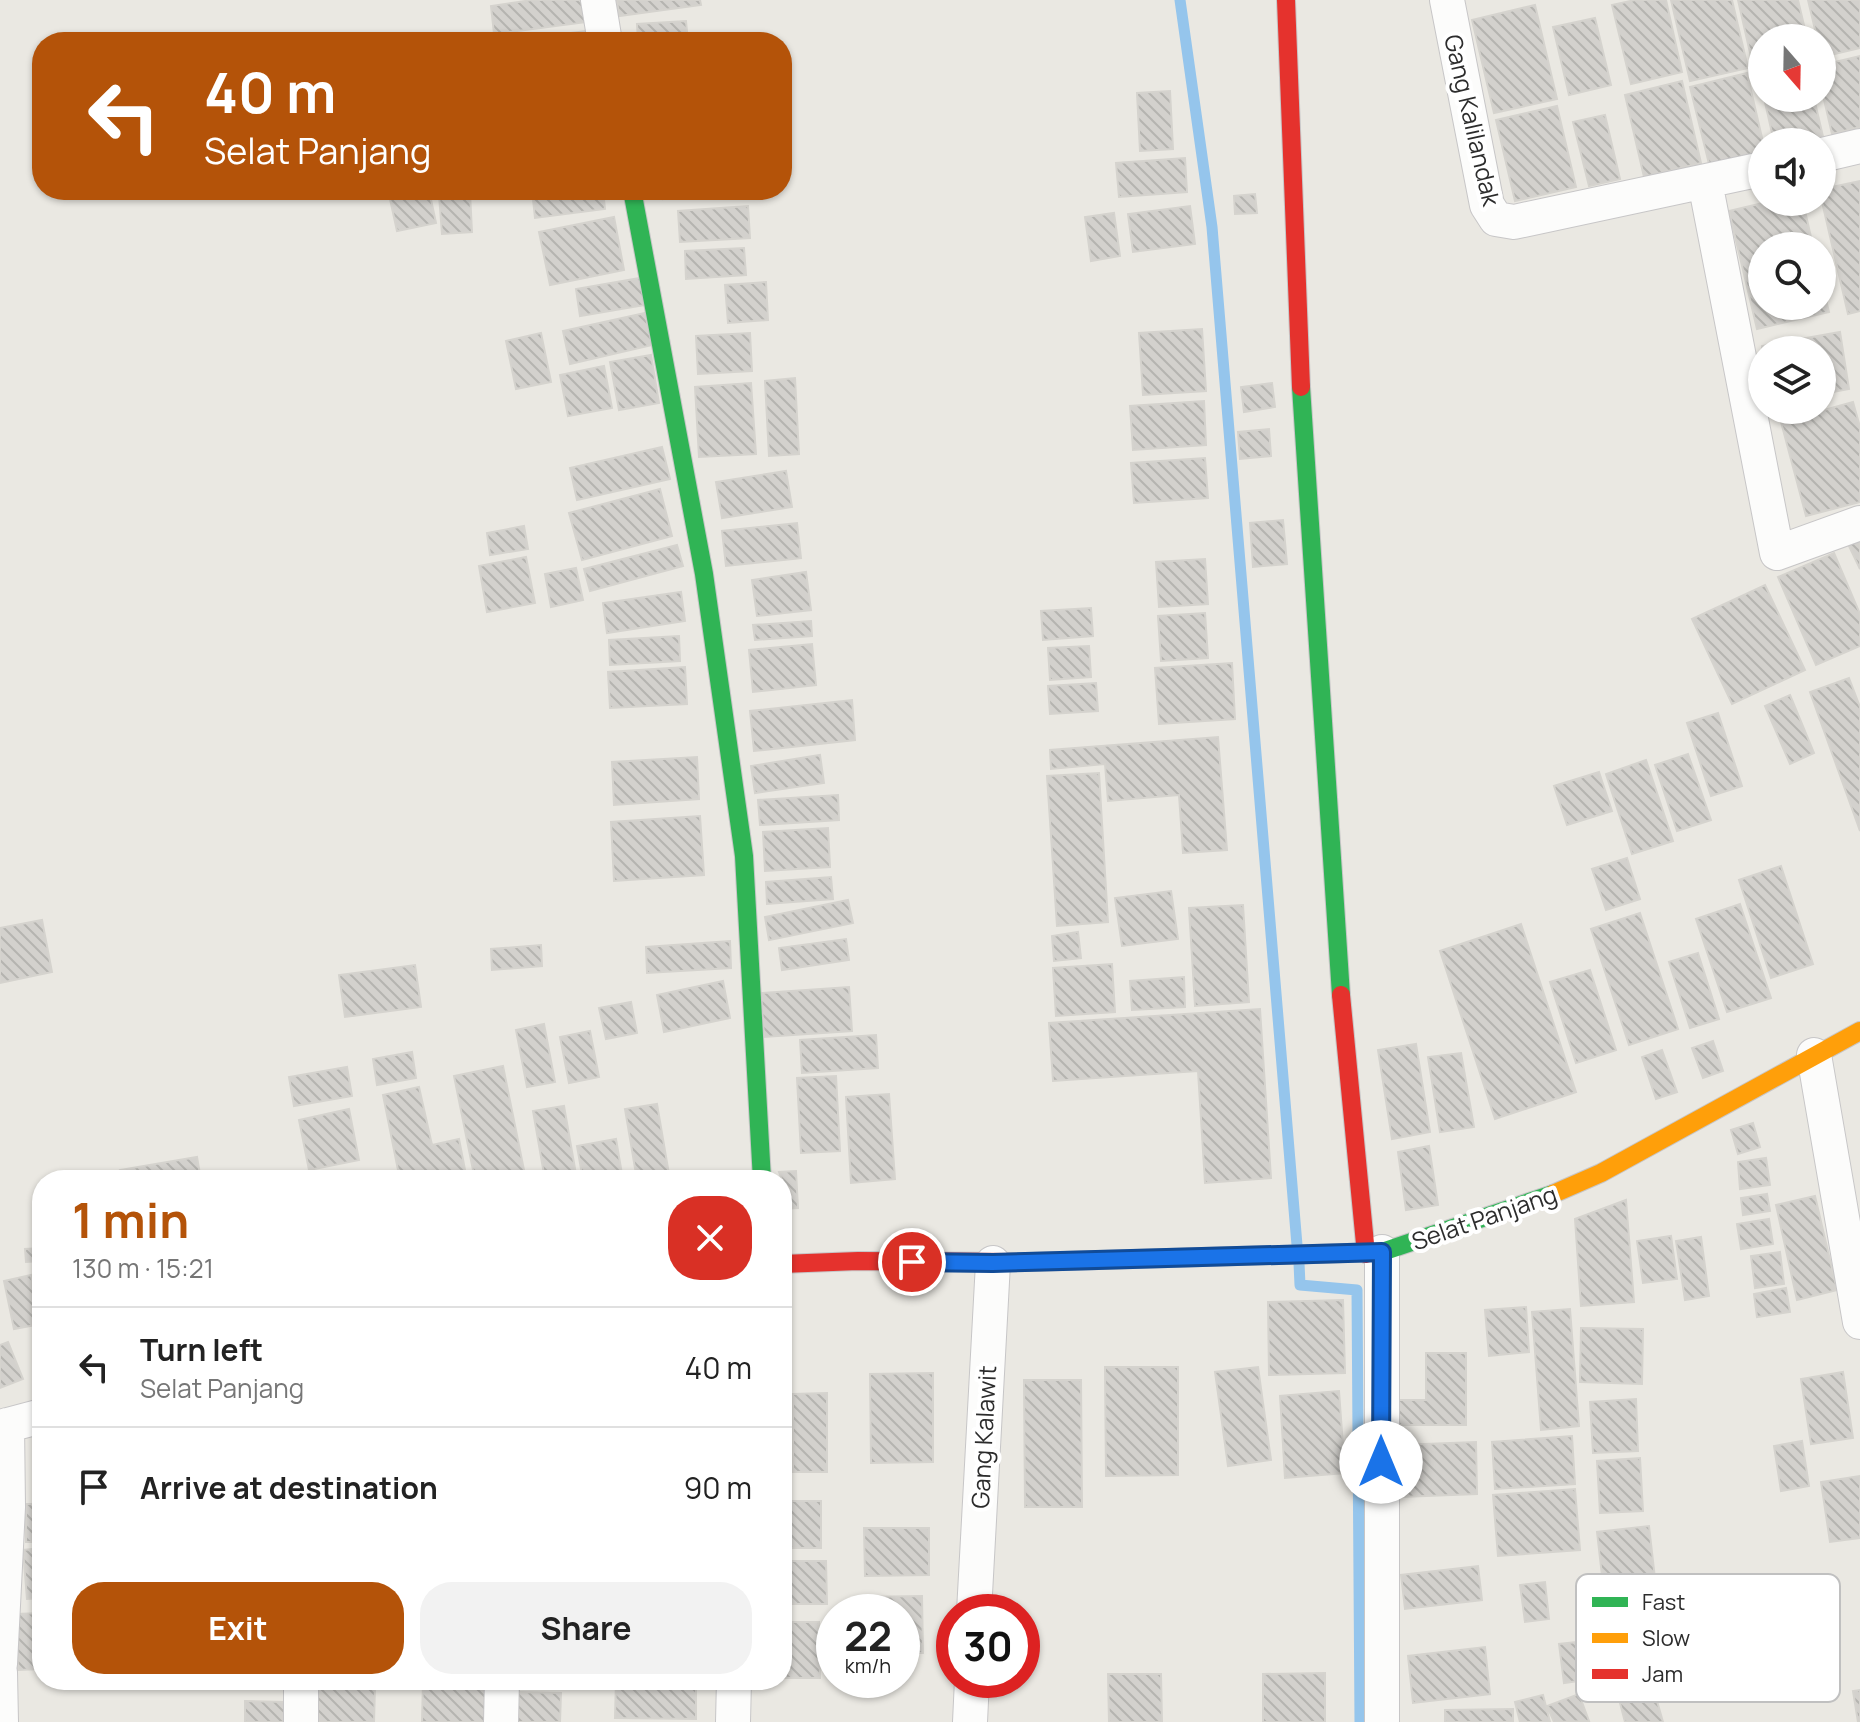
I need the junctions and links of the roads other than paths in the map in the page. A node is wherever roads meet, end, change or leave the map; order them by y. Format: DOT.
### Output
graph roads {
  1 [pos="598,0"];
  2 [pos="1286,0"];
  3 [pos="1447,0"];
  4 [pos="603,32"];
  5 [pos="1860,146"];
  6 [pos="1836,152"];
  7 [pos="1748,172"];
  8 [pos="1705,182"];
  9 [pos="634,200"];
  10 [pos="1860,523"];
  11 [pos="1860,1031"];
  12 [pos="1814,1055"];
  13 [pos="761,1170"];
  14 [pos="1374,1253"];
  15 [pos="993,1263"];
  16 [pos="792,1264"];
  17 [pos="1860,1322"];
  18 [pos="32,1419"];
  19 [pos="4,1426"];
  20 [pos="975,1594"];
  21 [pos="0,1664"];
  22 [pos="0,1672"];
  23 [pos="301,1690"];
  24 [pos="502,1690"];
  25 [pos="734,1690"];
  26 [pos="971,1698"];
  27 [pos="1,1722"];
  28 [pos="301,1722"];
  29 [pos="501,1722"];
  30 [pos="733,1722"];
  31 [pos="970,1722"];
  32 [pos="1382,1722"];
  1 -- 4 [label="street"];
  2 -- 14 [label="street"];
  3 -- 8 [label="street, Gang Kalilandak"];
  5 -- 6 [label="street"];
  7 -- 8 [label="street, Gang Kalilandak"];
  8 -- 10 [label="street"];
  9 -- 13 [label="street"];
  11 -- 12 [label="street, Selat Panjang"];
  12 -- 14 [label="street, Selat Panjang"];
  12 -- 17 [label="street"];
  14 -- 15 [label="street, Selat Panjang"];
  14 -- 32 [label="street"];
  15 -- 16 [label="street, Selat Panjang"];
  15 -- 20 [label="street, Gang Kalawit"];
  18 -- 19 [label="street"];
  19 -- 21 [label="street"];
  22 -- 27 [label="street"];
  23 -- 28 [label="street"];
  24 -- 29 [label="street"];
  25 -- 30 [label="street"];
  26 -- 31 [label="street"];
}
